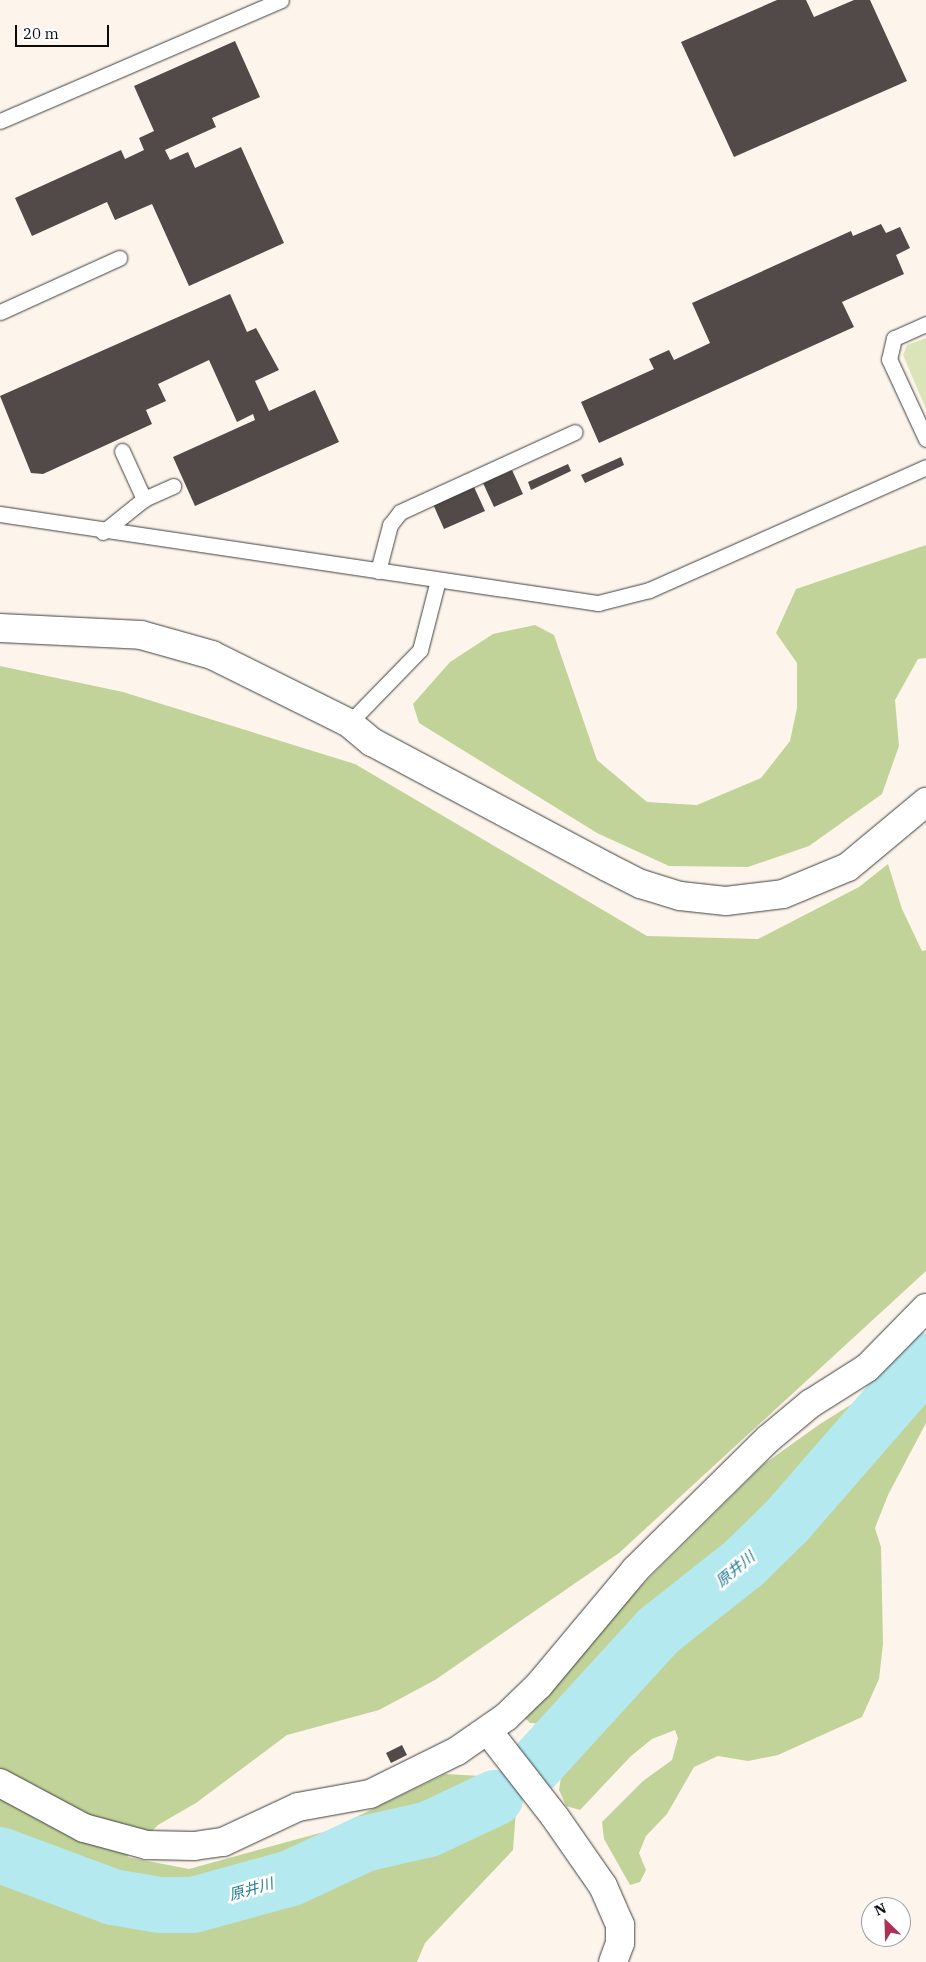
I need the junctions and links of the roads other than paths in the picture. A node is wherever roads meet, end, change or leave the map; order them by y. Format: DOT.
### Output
graph roads {
  1 [pos="281,0"];
  2 [pos="0,121"];
  3 [pos="119,258"];
  4 [pos="0,312"];
  5 [pos="926,324"];
  6 [pos="574,432"];
  7 [pos="926,439"];
  8 [pos="122,451"];
  9 [pos="926,467"];
  10 [pos="173,486"];
  11 [pos="144,500"];
  12 [pos="0,514"];
  13 [pos="103,532"];
  14 [pos="378,571"];
  15 [pos="438,580"];
  16 [pos="0,628"];
  17 [pos="349,723"];
  18 [pos="926,802"];
  19 [pos="926,1308"];
  20 [pos="488,1731"];
  21 [pos="0,1784"];
  22 [pos="613,1962"];
  1 -- 2 [label="lane"];
  3 -- 4 [label="lane"];
  5 -- 7 [label="lane"];
  6 -- 14 [label="lane"];
  8 -- 11 [label="lane"];
  9 -- 15 [label="lane"];
  10 -- 11 [label="lane"];
  11 -- 13 [label="lane"];
  12 -- 13 [label="lane"];
  13 -- 14 [label="lane"];
  14 -- 15 [label="lane"];
  15 -- 17 [label="lane"];
  16 -- 17 [label="street"];
  17 -- 18 [label="street"];
  19 -- 20 [label="street"];
  20 -- 21 [label="street"];
  20 -- 22 [label="street"];
}
